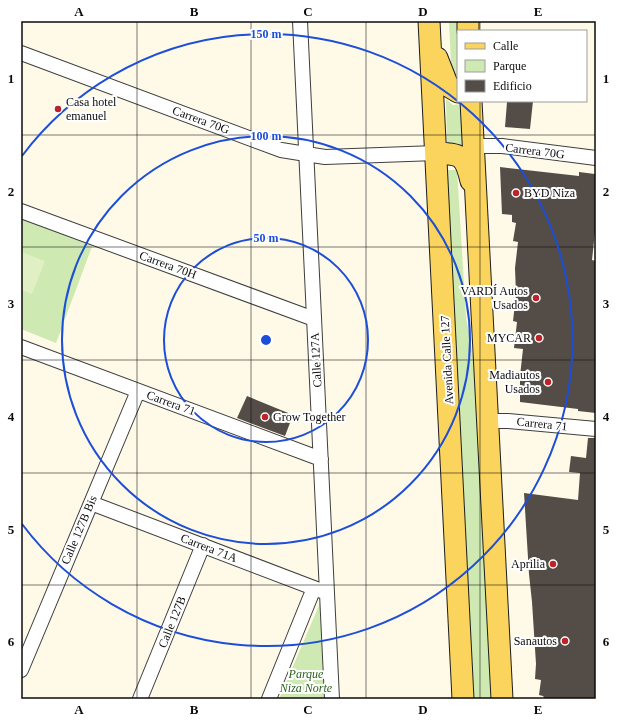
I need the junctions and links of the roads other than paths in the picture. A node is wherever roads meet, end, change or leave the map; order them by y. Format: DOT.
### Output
graph roads {
  1 [pos="296,22"];
  2 [pos="429,28"];
  3 [pos="21,53"];
  4 [pos="457,92"];
  5 [pos="471,102"];
  6 [pos="474,146"];
  7 [pos="436,153"];
  8 [pos="306,155"];
  9 [pos="596,158"];
  10 [pos="476,205"];
  11 [pos="21,211"];
  12 [pos="314,319"];
  13 [pos="21,347"];
  14 [pos="138,390"];
  15 [pos="488,421"];
  16 [pos="596,429"];
  17 [pos="321,459"];
  18 [pos="91,503"];
  19 [pos="203,545"];
  20 [pos="314,588"];
  21 [pos="327,593"];
  22 [pos="21,670"];
  23 [pos="140,699"];
  24 [pos="269,699"];
  25 [pos="332,699"];
  26 [pos="464,699"];
  27 [pos="502,699"];
  1 -- 8 [label="street, Calle 127A"];
  2 -- 4 [label="main road"];
  2 -- 7 [label="main road, Avenida Calle 127"];
  3 -- 8 [label="street, Carrera 70G"];
  5 -- 6 [label="main road"];
  6 -- 9 [label="street, Carrera 70G"];
  6 -- 10 [label="main road"];
  7 -- 8 [label="street, Carrera 70G"];
  7 -- 10 [label="main road"];
  7 -- 26 [label="main road, Avenida Calle 127"];
  8 -- 12 [label="street, Calle 127A"];
  10 -- 15 [label="main road"];
  11 -- 12 [label="street, Carrera 70H"];
  12 -- 17 [label="street, Calle 127A"];
  13 -- 14 [label="street, Carrera 71"];
  14 -- 17 [label="street, Carrera 71"];
  14 -- 18 [label="street, Calle 127B Bis"];
  15 -- 16 [label="street, Carrera 71"];
  15 -- 27 [label="main road"];
  17 -- 21 [label="street, Calle 127A"];
  18 -- 19 [label="street, Carrera 71A"];
  18 -- 22 [label="street, Calle 127B Bis"];
  19 -- 20 [label="street, Carrera 71A"];
  19 -- 23 [label="street, Calle 127B"];
  20 -- 21 [label="street, Carrera 71A"];
  20 -- 24 [label="street"];
  21 -- 25 [label="street, Calle 127A"];
}
